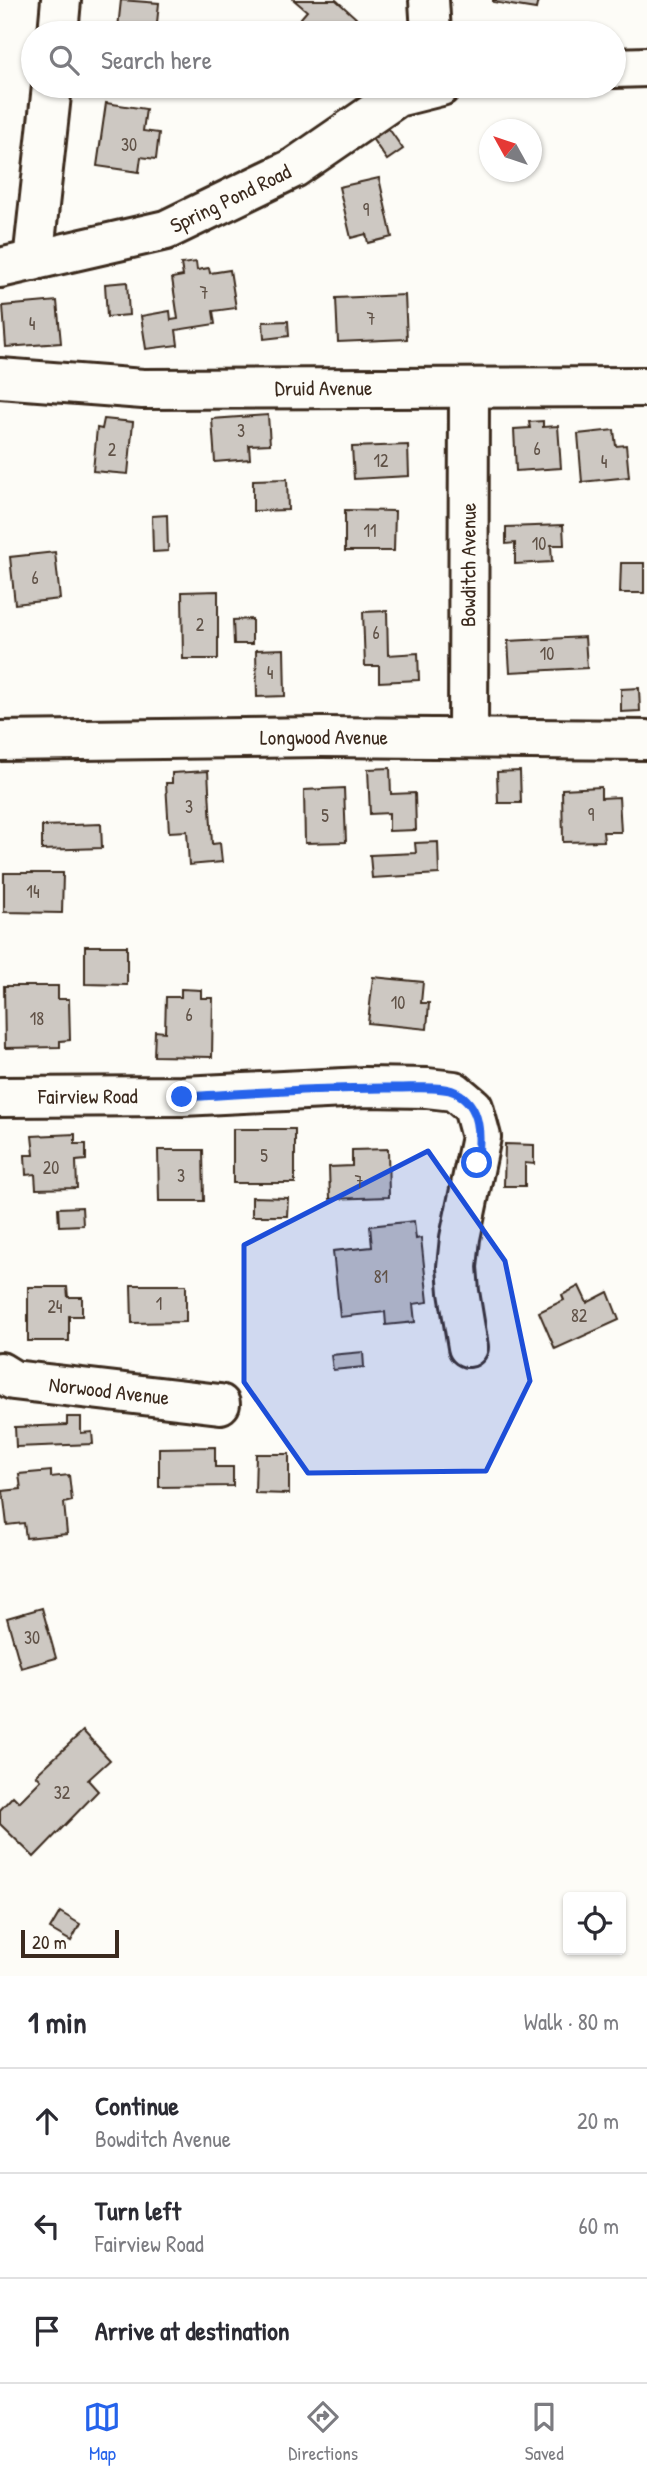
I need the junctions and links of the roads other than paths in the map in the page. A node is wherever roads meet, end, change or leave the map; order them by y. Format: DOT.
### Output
graph roads {
  1 [pos="61,0"];
  2 [pos="429,0"];
  3 [pos="59,21"];
  4 [pos="430,21"];
  5 [pos="626,68"];
  6 [pos="647,68"];
  7 [pos="50,98"];
  8 [pos="396,98"];
  9 [pos="16,264"];
  10 [pos="0,378"];
  11 [pos="647,387"];
  12 [pos="469,390"];
  13 [pos="468,738"];
  14 [pos="647,740"];
  15 [pos="0,741"];
  16 [pos="0,1097"];
  17 [pos="468,1347"];
  18 [pos="0,1372"];
  19 [pos="220,1405"];
  1 -- 3 [label="street"];
  2 -- 4 [label="street"];
  5 -- 6 [label="street"];
  7 -- 9 [label="street"];
  8 -- 9 [label="street, Spring Pond Road"];
  10 -- 12 [label="street, Druid Avenue"];
  11 -- 12 [label="street, Druid Avenue"];
  12 -- 13 [label="street, Bowditch Avenue"];
  13 -- 14 [label="street, Longwood Avenue"];
  13 -- 15 [label="street, Longwood Avenue"];
  16 -- 17 [label="street, Fairview Road"];
  18 -- 19 [label="street, Norwood Avenue"];
}
